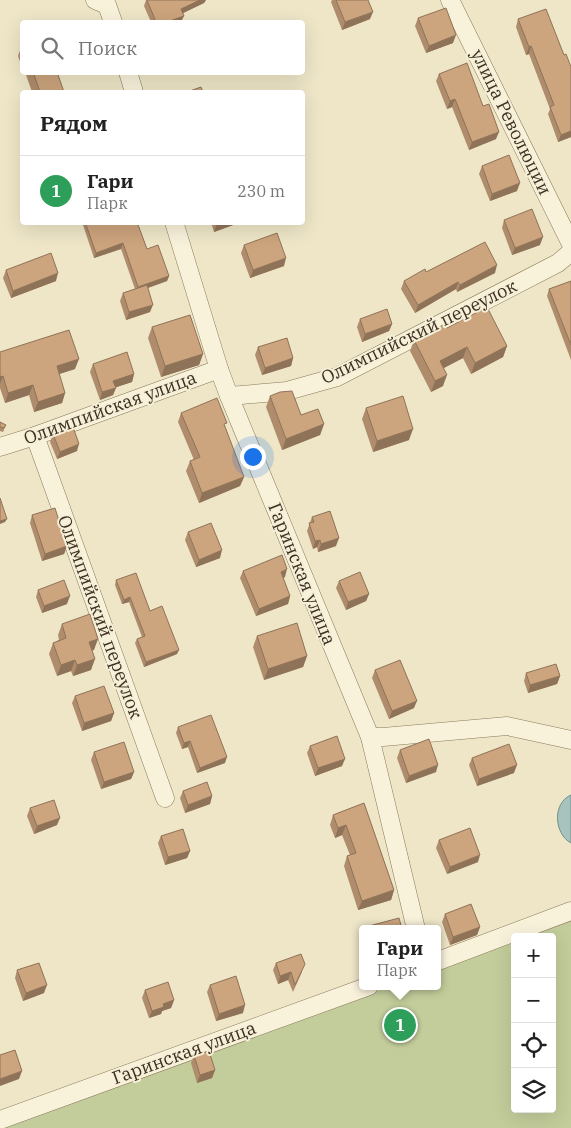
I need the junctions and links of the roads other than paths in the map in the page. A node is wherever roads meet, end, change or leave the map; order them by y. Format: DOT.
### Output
graph roads {
  1 [pos="95,0"];
  2 [pos="450,0"];
  3 [pos="112,20"];
  4 [pos="129,75"];
  5 [pos="133,90"];
  6 [pos="175,225"];
  7 [pos="571,244"];
  8 [pos="571,252"];
  9 [pos="219,369"];
  10 [pos="229,396"];
  11 [pos="35,436"];
  12 [pos="0,447"];
  13 [pos="370,737"];
  14 [pos="571,740"];
  15 [pos="165,798"];
  16 [pos="571,911"];
  17 [pos="415,925"];
  18 [pos="441,960"];
  19 [pos="359,990"];
  20 [pos="0,1120"];
  1 -- 3 [label="street"];
  2 -- 7 [label="street, улица Революции"];
  4 -- 5 [label="street"];
  6 -- 9 [label="street, Гаринская улица"];
  8 -- 10 [label="street, Олимпийский переулок"];
  9 -- 10 [label="street, Гаринская улица"];
  9 -- 11 [label="street, Олимпийская улица"];
  10 -- 13 [label="street, Гаринская улица"];
  11 -- 12 [label="street, Олимпийская улица"];
  11 -- 15 [label="street, Олимпийский переулок"];
  13 -- 14 [label="street"];
  13 -- 17 [label="street, Гаринская улица"];
  16 -- 18 [label="street"];
  19 -- 20 [label="street, Гаринская улица"];
}
